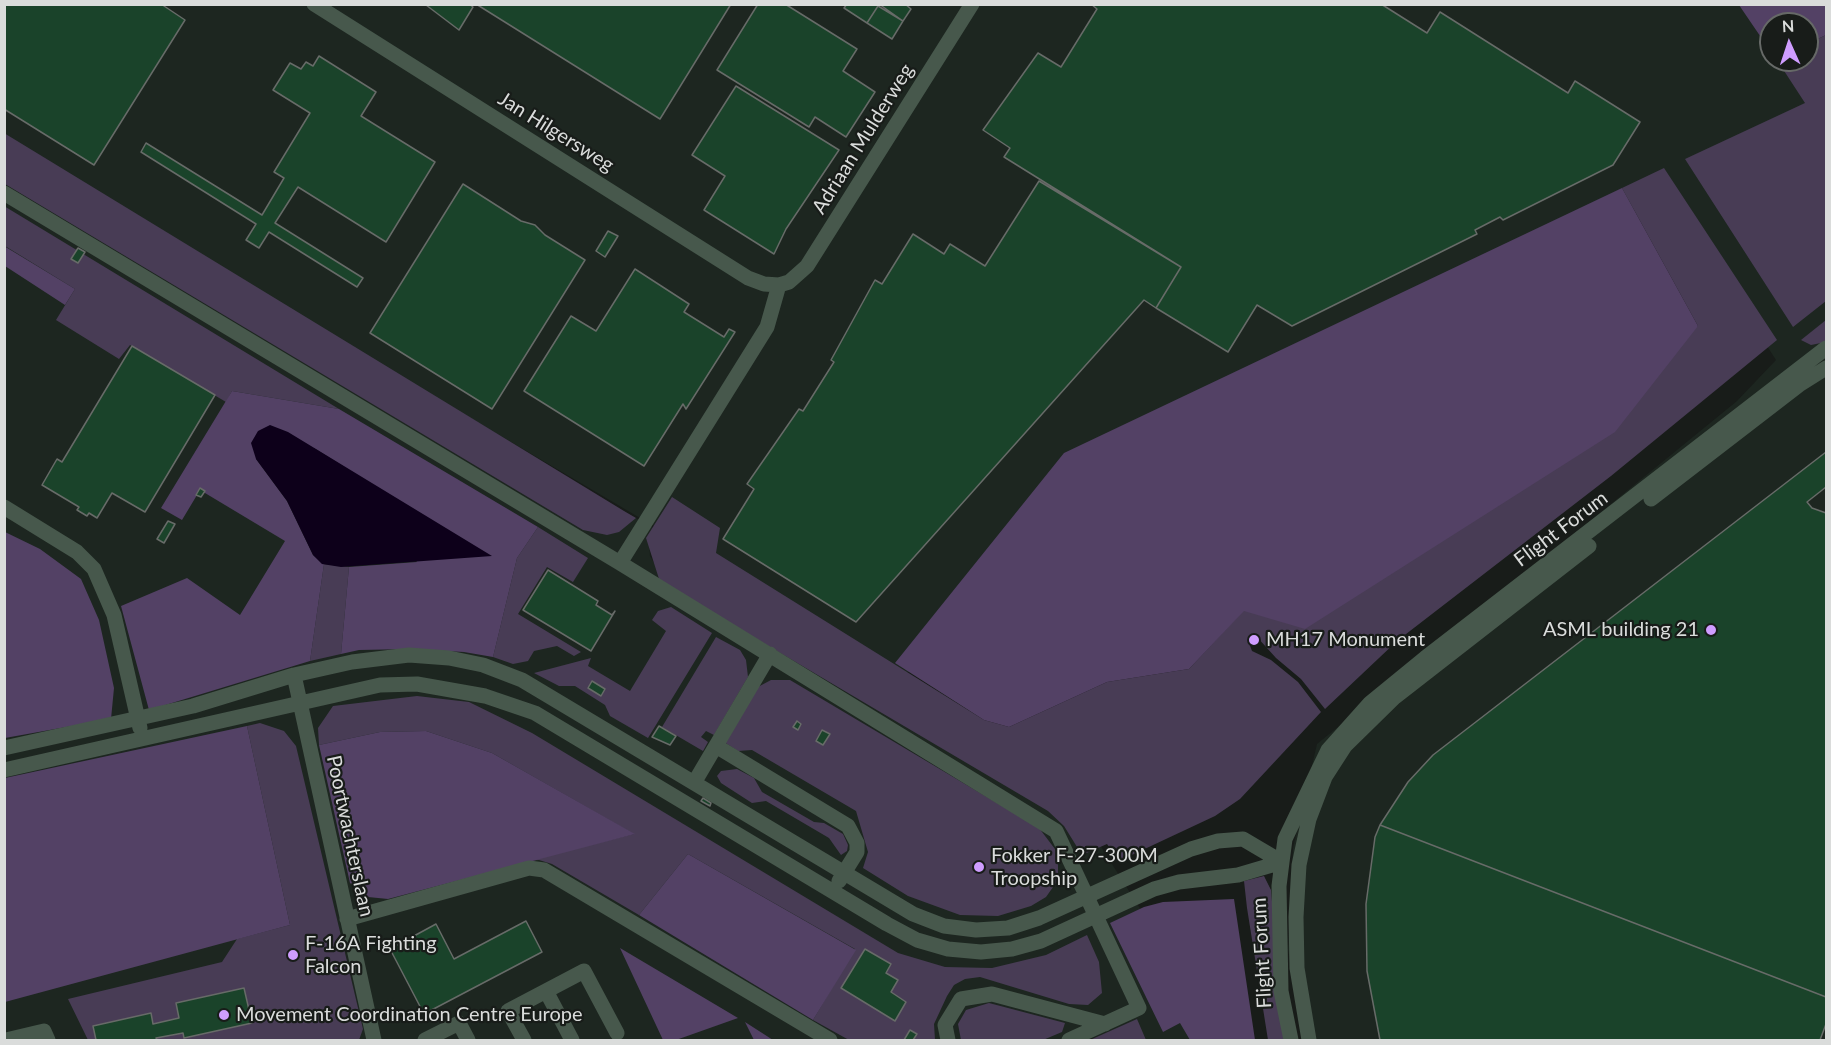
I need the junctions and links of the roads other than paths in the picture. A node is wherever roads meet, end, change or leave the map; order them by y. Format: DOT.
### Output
graph roads {
  1 [pos="314,4"];
  2 [pos="972,4"];
  3 [pos="4,193"];
  4 [pos="778,285"];
  5 [pos="1827,348"];
  6 [pos="1827,368"];
  7 [pos="4,507"];
  8 [pos="620,563"];
  9 [pos="770,654"];
  10 [pos="294,675"];
  11 [pos="300,704"];
  12 [pos="138,719"];
  13 [pos="142,740"];
  14 [pos="716,746"];
  15 [pos="1345,746"];
  16 [pos="4,748"];
  17 [pos="1328,750"];
  18 [pos="4,770"];
  19 [pos="1325,777"];
  20 [pos="694,783"];
  21 [pos="1282,862"];
  22 [pos="844,873"];
  23 [pos="833,891"];
  24 [pos="1088,896"];
  25 [pos="1097,915"];
  26 [pos="347,919"];
  27 [pos="546,991"];
  28 [pos="1105,1024"];
  29 [pos="619,1037"];
  30 [pos="6,1041"];
  31 [pos="48,1041"];
  32 [pos="374,1041"];
  33 [pos="425,1041"];
  34 [pos="468,1041"];
  35 [pos="524,1041"];
  36 [pos="572,1041"];
  37 [pos="602,1041"];
  38 [pos="830,1041"];
  39 [pos="948,1041"];
  40 [pos="1069,1041"];
  41 [pos="1291,1041"];
  42 [pos="1309,1041"];
  1 -- 4 [label="street, Jan Hilgersweg"];
  2 -- 4 [label="street, Adriaan Mulderweg"];
  3 -- 8 [label="street"];
  4 -- 8 [label="street"];
  5 -- 17 [label="street, Flight Forum"];
  6 -- 15 [label="street, Flight Forum"];
  7 -- 12 [label="street"];
  8 -- 9 [label="street"];
  9 -- 14 [label="street"];
  9 -- 24 [label="street"];
  10 -- 11 [label="street, Poortwachterslaan"];
  10 -- 12 [label="street"];
  10 -- 20 [label="street"];
  11 -- 13 [label="street, Flight Forum"];
  11 -- 23 [label="street, Flight Forum"];
  11 -- 26 [label="street, Poortwachterslaan"];
  12 -- 13 [label="street"];
  12 -- 16 [label="street"];
  13 -- 18 [label="street, Flight Forum"];
  14 -- 20 [label="street"];
  14 -- 22 [label="street"];
  15 -- 17 [label="street"];
  15 -- 19 [label="street, Flight Forum"];
  17 -- 19 [label="street, Flight Forum"];
  17 -- 21 [label="street, Flight Forum"];
  19 -- 42 [label="street, Flight Forum"];
  20 -- 22 [label="street"];
  21 -- 24 [label="street"];
  21 -- 25 [label="street, Flight Forum"];
  21 -- 41 [label="street, Flight Forum"];
  22 -- 23 [label="street"];
  22 -- 24 [label="street"];
  23 -- 25 [label="street, Flight Forum"];
  24 -- 25 [label="street"];
  25 -- 28 [label="street"];
  26 -- 32 [label="street, Poortwachterslaan"];
  26 -- 38 [label="street"];
  27 -- 29 [label="street"];
  27 -- 35 [label="street"];
  27 -- 36 [label="street"];
  28 -- 39 [label="street"];
  28 -- 40 [label="street"];
  29 -- 37 [label="street"];
  30 -- 31 [label="street"];
  33 -- 34 [label="street"];
}
